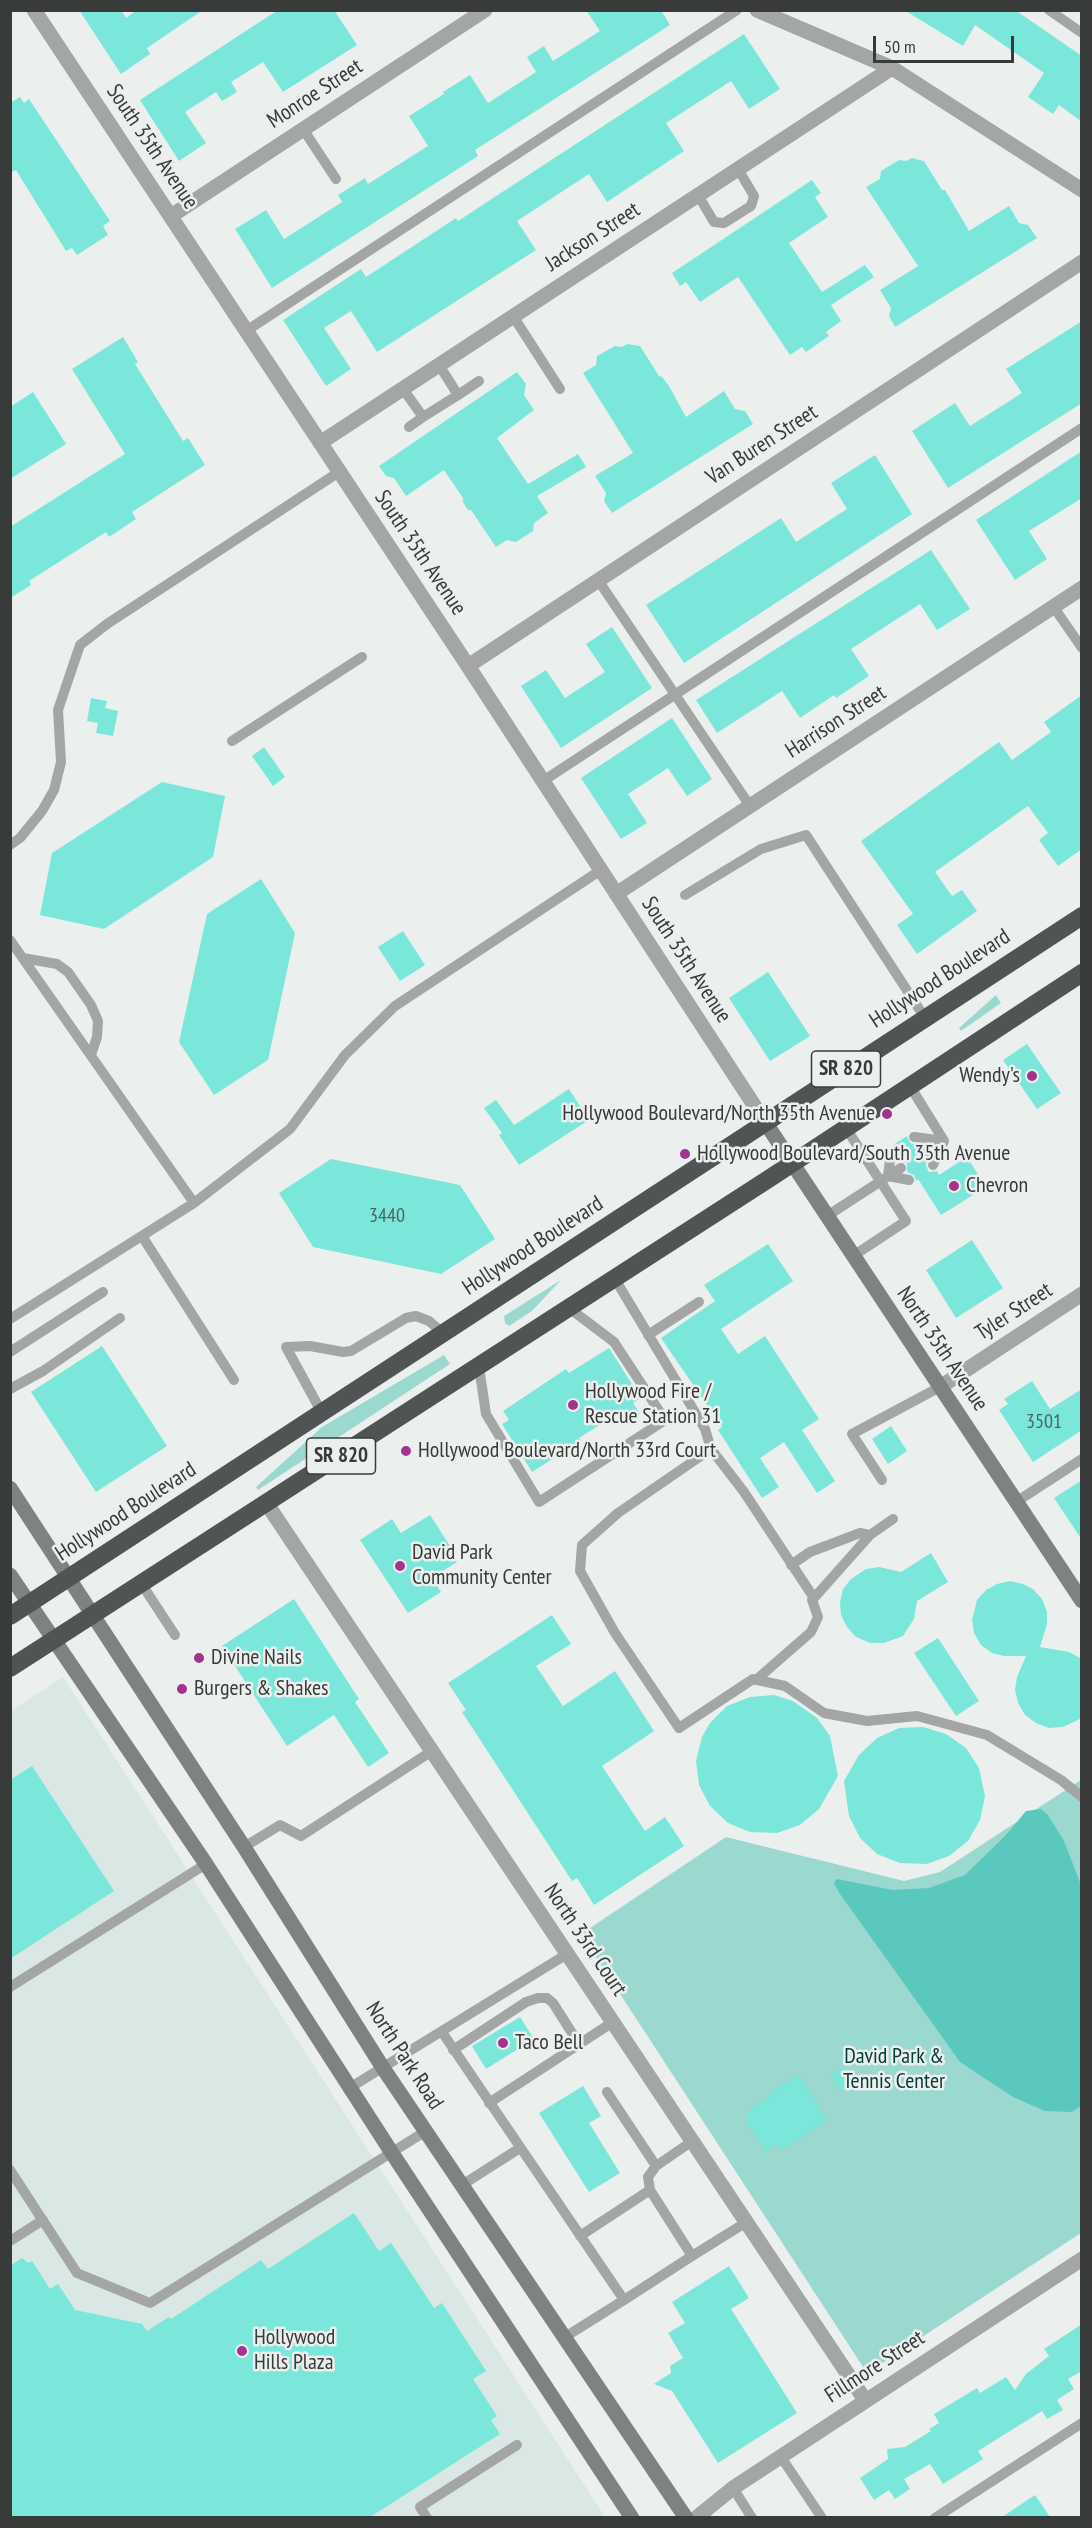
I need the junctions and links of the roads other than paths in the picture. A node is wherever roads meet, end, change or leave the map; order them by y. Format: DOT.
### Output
graph roads {
  1 [pos="34,10"];
  2 [pos="484,10"];
  3 [pos="737,10"];
  4 [pos="757,10"];
  5 [pos="1048,10"];
  6 [pos="1082,33"];
  7 [pos="892,68"];
  8 [pos="303,129"];
  9 [pos="738,169"];
  10 [pos="336,179"];
  11 [pos="1082,190"];
  12 [pos="698,195"];
  13 [pos="171,216"];
  14 [pos="1082,262"];
  15 [pos="513,316"];
  16 [pos="246,331"];
  17 [pos="439,365"];
  18 [pos="479,381"];
  19 [pos="403,388"];
  20 [pos="560,389"];
  21 [pos="458,395"];
  22 [pos="423,417"];
  23 [pos="409,427"];
  24 [pos="1082,428"];
  25 [pos="320,443"];
  26 [pos="339,472"];
  27 [pos="598,580"];
  28 [pos="1082,588"];
  29 [pos="1053,606"];
  30 [pos="1082,648"];
  31 [pos="362,657"];
  32 [pos="468,666"];
  33 [pos="675,694"];
  34 [pos="232,741"];
  35 [pos="543,781"];
  36 [pos="750,806"];
  37 [pos="10,844"];
  38 [pos="601,870"];
  39 [pos="616,894"];
  40 [pos="685,895"];
  41 [pos="1082,916"];
  42 [pos="11,943"];
  43 [pos="23,958"];
  44 [pos="1082,973"];
  45 [pos="925,1018"];
  46 [pos="91,1055"];
  47 [pos="910,1086"];
  48 [pos="765,1122"];
  49 [pos="846,1128"];
  50 [pos="914,1137"];
  51 [pos="944,1141"];
  52 [pos="891,1152"];
  53 [pos="924,1153"];
  54 [pos="792,1164"];
  55 [pos="933,1165"];
  56 [pos="901,1168"];
  57 [pos="884,1179"];
  58 [pos="909,1180"];
  59 [pos="195,1203"];
  60 [pos="827,1216"];
  61 [pos="142,1236"];
  62 [pos="853,1256"];
  63 [pos="615,1278"];
  64 [pos="103,1292"];
  65 [pos="1082,1294"];
  66 [pos="699,1302"];
  67 [pos="569,1308"];
  68 [pos="10,1318"];
  69 [pos="120,1318"];
  70 [pos="443,1333"];
  71 [pos="648,1335"];
  72 [pos="10,1352"];
  73 [pos="479,1367"];
  74 [pos="234,1380"];
  75 [pos="940,1387"];
  76 [pos="10,1389"];
  77 [pos="322,1413"];
  78 [pos="711,1449"];
  79 [pos="1082,1459"];
  80 [pos="882,1480"];
  81 [pos="10,1488"];
  82 [pos="1016,1502"];
  83 [pos="267,1504"];
  84 [pos="893,1520"];
  85 [pos="870,1535"];
  86 [pos="791,1565"];
  87 [pos="10,1575"];
  88 [pos="68,1578"];
  89 [pos="141,1583"];
  90 [pos="814,1598"];
  91 [pos="1082,1601"];
  92 [pos="30,1603"];
  93 [pos="93,1613"];
  94 [pos="10,1616"];
  95 [pos="175,1635"];
  96 [pos="55,1638"];
  97 [pos="10,1668"];
  98 [pos="756,1680"];
  99 [pos="432,1751"];
  100 [pos="1082,1797"];
  101 [pos="244,1847"];
  102 [pos="206,1864"];
  103 [pos="567,1954"];
  104 [pos="10,1987"];
  105 [pos="613,2022"];
  106 [pos="442,2032"];
  107 [pos="579,2044"];
  108 [pos="453,2049"];
  109 [pos="383,2068"];
  110 [pos="351,2087"];
  111 [pos="607,2092"];
  112 [pos="489,2103"];
  113 [pos="426,2131"];
  114 [pos="691,2142"];
  115 [pos="520,2148"];
  116 [pos="392,2153"];
  117 [pos="656,2166"];
  118 [pos="10,2170"];
  119 [pos="462,2185"];
  120 [pos="650,2190"];
  121 [pos="43,2220"];
  122 [pos="746,2223"];
  123 [pos="580,2236"];
  124 [pos="10,2241"];
  125 [pos="692,2256"];
  126 [pos="1082,2259"];
  127 [pos="624,2300"];
  128 [pos="565,2337"];
  129 [pos="865,2400"];
  130 [pos="1082,2423"];
  131 [pos="518,2445"];
  132 [pos="781,2457"];
  133 [pos="734,2488"];
  134 [pos="427,2517"];
  135 [pos="632,2517"];
  136 [pos="686,2517"];
  137 [pos="696,2517"];
  138 [pos="752,2517"];
  139 [pos="822,2517"];
  140 [pos="935,2517"];
  1 -- 13 [label="street, South 35th Avenue"];
  2 -- 8 [label="street, Monroe Street"];
  3 -- 16 [label="lane"];
  4 -- 7 [label="street"];
  5 -- 6 [label="lane"];
  7 -- 9 [label="street, Jackson Street"];
  7 -- 11 [label="street"];
  8 -- 10 [label="lane"];
  8 -- 13 [label="street, Monroe Street"];
  9 -- 12 [label="street, Jackson Street"];
  9 -- 12 [label="lane"];
  12 -- 15 [label="street, Jackson Street"];
  13 -- 16 [label="street, South 35th Avenue"];
  14 -- 27 [label="street, Van Buren Street"];
  15 -- 17 [label="street, Jackson Street"];
  15 -- 20 [label="lane"];
  16 -- 25 [label="street, South 35th Avenue"];
  17 -- 19 [label="street, Jackson Street"];
  17 -- 21 [label="lane"];
  18 -- 21 [label="lane"];
  19 -- 22 [label="lane"];
  19 -- 25 [label="street, Jackson Street"];
  21 -- 22 [label="lane"];
  22 -- 23 [label="lane"];
  24 -- 33 [label="lane"];
  25 -- 26 [label="street, South 35th Avenue"];
  26 -- 32 [label="street, South 35th Avenue"];
  26 -- 37 [label="lane"];
  27 -- 32 [label="street, Van Buren Street"];
  27 -- 33 [label="lane"];
  28 -- 29 [label="street, Harrison Street"];
  29 -- 30 [label="lane"];
  29 -- 36 [label="street, Harrison Street"];
  31 -- 34 [label="lane"];
  32 -- 35 [label="street, South 35th Avenue"];
  33 -- 35 [label="lane"];
  33 -- 36 [label="lane"];
  35 -- 38 [label="street, South 35th Avenue"];
  36 -- 39 [label="street, Harrison Street"];
  38 -- 39 [label="street, South 35th Avenue"];
  38 -- 59 [label="lane"];
  39 -- 48 [label="street, South 35th Avenue"];
  40 -- 45 [label="lane"];
  41 -- 45 [label="highway, Hollywood Boulevard / SR 820"];
  42 -- 43 [label="lane"];
  43 -- 46 [label="lane"];
  43 -- 46 [label="lane"];
  44 -- 47 [label="highway, SR 820"];
  45 -- 48 [label="highway, Hollywood Boulevard / SR 820"];
  46 -- 59 [label="lane"];
  47 -- 49 [label="highway, SR 820"];
  47 -- 51 [label="lane"];
  48 -- 54 [label="street, North 35th Avenue"];
  48 -- 70 [label="highway, Hollywood Boulevard / SR 820"];
  49 -- 54 [label="highway, SR 820"];
  49 -- 57 [label="lane"];
  50 -- 51 [label="lane"];
  51 -- 53 [label="lane"];
  51 -- 55 [label="lane"];
  52 -- 57 [label="lane"];
  54 -- 60 [label="street, North 35th Avenue"];
  54 -- 63 [label="highway, SR 820"];
  56 -- 57 [label="lane"];
  57 -- 58 [label="lane"];
  57 -- 60 [label="lane"];
  57 -- 62 [label="lane"];
  59 -- 61 [label="lane"];
  60 -- 62 [label="street, North 35th Avenue"];
  61 -- 68 [label="lane"];
  61 -- 74 [label="lane"];
  62 -- 75 [label="street, North 35th Avenue"];
  63 -- 67 [label="highway, SR 820"];
  63 -- 71 [label="lane"];
  64 -- 72 [label="lane"];
  65 -- 75 [label="street, Tyler Street"];
  66 -- 71 [label="lane"];
  67 -- 73 [label="highway, SR 820"];
  67 -- 73 [label="lane"];
  69 -- 76 [label="lane"];
  70 -- 77 [label="highway, Hollywood Boulevard / SR 820"];
  70 -- 77 [label="lane"];
  71 -- 78 [label="lane"];
  73 -- 83 [label="highway, SR 820"];
  75 -- 80 [label="lane"];
  75 -- 82 [label="street, North 35th Avenue"];
  77 -- 88 [label="highway, Hollywood Boulevard / SR 820"];
  78 -- 86 [label="lane"];
  78 -- 98 [label="lane"];
  79 -- 82 [label="lane"];
  81 -- 88 [label="street, North Park Road"];
  82 -- 91 [label="street, North 35th Avenue"];
  83 -- 89 [label="highway, SR 820"];
  83 -- 99 [label="street, North 33rd Court"];
  84 -- 85 [label="lane"];
  85 -- 86 [label="lane"];
  85 -- 90 [label="lane"];
  86 -- 90 [label="lane"];
  87 -- 92 [label="street"];
  88 -- 92 [label="highway, Hollywood Boulevard / SR 820"];
  88 -- 93 [label="street, North Park Road"];
  89 -- 93 [label="highway, SR 820"];
  89 -- 95 [label="lane"];
  90 -- 98 [label="lane"];
  92 -- 94 [label="highway, Hollywood Boulevard / SR 820"];
  92 -- 96 [label="street"];
  93 -- 96 [label="highway, SR 820"];
  93 -- 101 [label="street, North Park Road"];
  96 -- 97 [label="highway, SR 820"];
  96 -- 102 [label="street"];
  98 -- 100 [label="lane"];
  99 -- 101 [label="lane"];
  99 -- 103 [label="street, North 33rd Court"];
  101 -- 109 [label="street, North Park Road"];
  102 -- 104 [label="lane"];
  102 -- 110 [label="street"];
  103 -- 105 [label="street, North 33rd Court"];
  103 -- 106 [label="lane"];
  105 -- 107 [label="lane"];
  105 -- 114 [label="street, North 33rd Court"];
  106 -- 108 [label="lane"];
  106 -- 109 [label="lane"];
  107 -- 108 [label="lane"];
  107 -- 112 [label="lane"];
  108 -- 112 [label="lane"];
  109 -- 110 [label="lane"];
  109 -- 113 [label="street, North Park Road"];
  110 -- 116 [label="street"];
  111 -- 117 [label="lane"];
  112 -- 115 [label="lane"];
  113 -- 116 [label="lane"];
  113 -- 119 [label="street, North Park Road"];
  114 -- 117 [label="lane"];
  114 -- 122 [label="street, North 33rd Court"];
  115 -- 119 [label="lane"];
  115 -- 123 [label="lane"];
  116 -- 121 [label="lane"];
  116 -- 135 [label="street"];
  117 -- 120 [label="lane"];
  118 -- 121 [label="lane"];
  119 -- 128 [label="street, North Park Road"];
  120 -- 123 [label="lane"];
  120 -- 125 [label="lane"];
  121 -- 124 [label="lane"];
  122 -- 125 [label="lane"];
  122 -- 129 [label="street, North 33rd Court"];
  123 -- 127 [label="lane"];
  125 -- 127 [label="lane"];
  126 -- 129 [label="street, Fillmore Street"];
  127 -- 128 [label="lane"];
  128 -- 136 [label="street, North Park Road"];
  129 -- 132 [label="street, Fillmore Street"];
  130 -- 140 [label="lane"];
  131 -- 134 [label="lane"];
  132 -- 133 [label="street, Fillmore Street"];
  132 -- 139 [label="lane"];
  133 -- 137 [label="street, Fillmore Street"];
  133 -- 138 [label="lane"];
}
